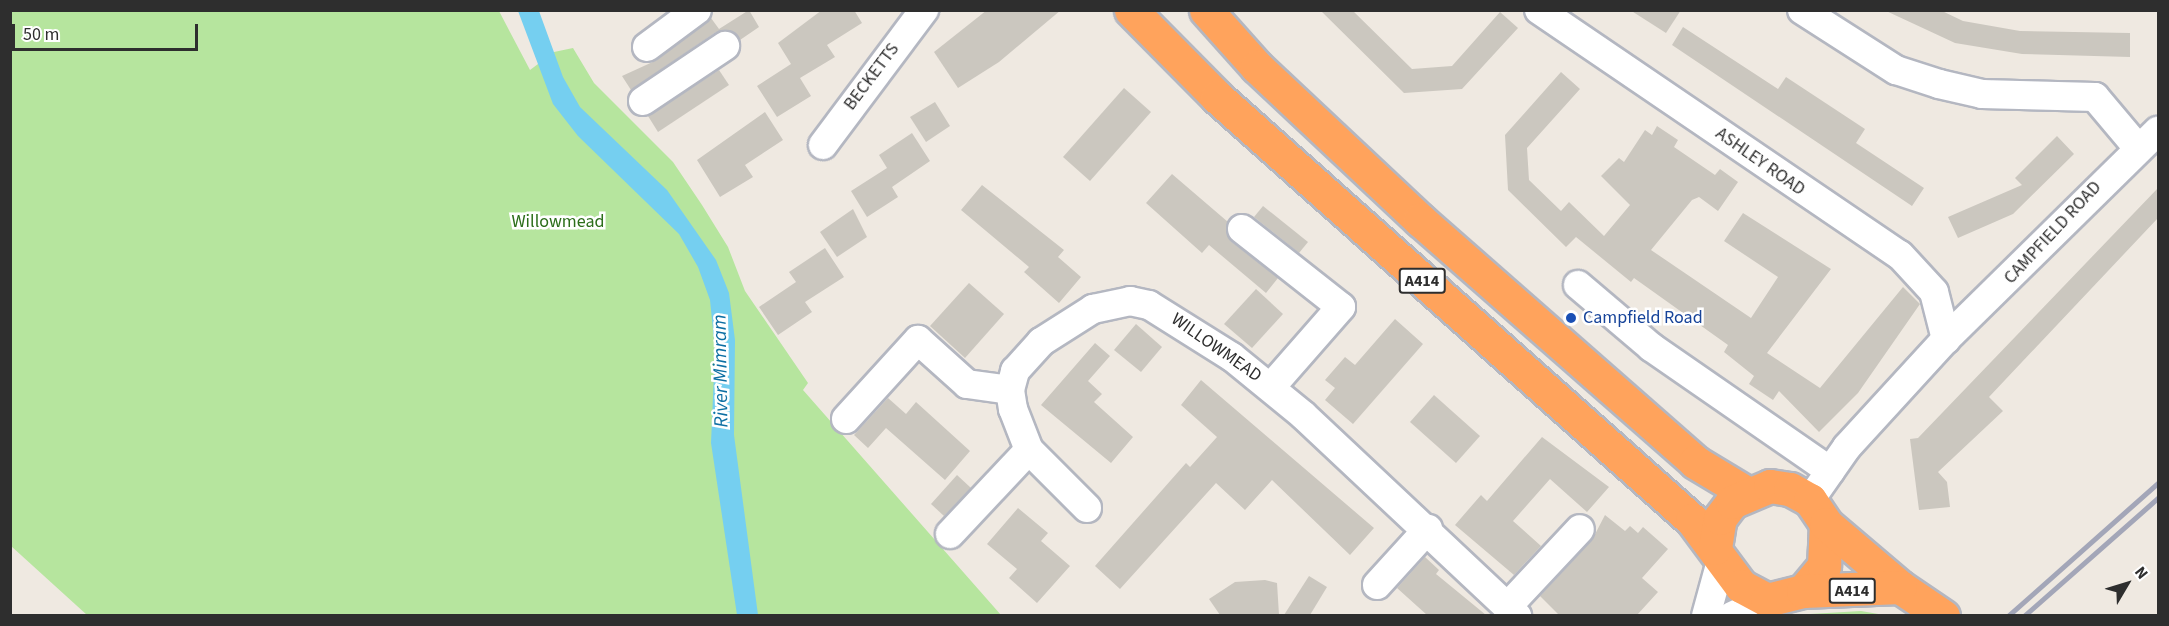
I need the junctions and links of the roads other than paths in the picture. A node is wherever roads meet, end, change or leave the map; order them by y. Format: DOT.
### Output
graph roads {
  1 [pos="698,10"];
  2 [pos="1131,10"];
  3 [pos="1206,10"];
  4 [pos="1539,10"];
  5 [pos="1802,10"];
  6 [pos="910,15"];
  7 [pos="725,46"];
  8 [pos="680,76"];
  9 [pos="643,101"];
  10 [pos="2148,140"];
  11 [pos="823,145"];
  12 [pos="1242,229"];
  13 [pos="1578,285"];
  14 [pos="1946,339"];
  15 [pos="1271,387"];
  16 [pos="1010,390"];
  17 [pos="846,419"];
  18 [pos="1029,450"];
  19 [pos="1830,471"];
  20 [pos="1746,492"];
  21 [pos="1087,508"];
  22 [pos="1818,512"];
  23 [pos="1428,529"];
  24 [pos="1580,529"];
  25 [pos="950,534"];
  26 [pos="1718,554"];
  27 [pos="1377,585"];
  28 [pos="1900,587"];
  29 [pos="1803,591"];
  30 [pos="1767,600"];
  31 [pos="1513,611"];
  32 [pos="1706,615"];
  33 [pos="1732,615"];
  34 [pos="1943,615"];
  1 -- 8 [label="street"];
  2 -- 26 [label="highway, A414"];
  3 -- 20 [label="highway, A414"];
  4 -- 14 [label="street, ASHLEY ROAD"];
  5 -- 10 [label="street"];
  6 -- 11 [label="street, BECKETTS"];
  7 -- 8 [label="street"];
  8 -- 9 [label="street"];
  10 -- 14 [label="street, CAMPFIELD ROAD"];
  12 -- 15 [label="street"];
  13 -- 19 [label="street"];
  14 -- 19 [label="street, CAMPFIELD ROAD"];
  15 -- 16 [label="street, WILLOWMEAD"];
  15 -- 23 [label="street, WILLOWMEAD"];
  16 -- 17 [label="street"];
  16 -- 18 [label="street"];
  18 -- 21 [label="street"];
  18 -- 25 [label="street"];
  19 -- 22 [label="street, CAMPFIELD ROAD"];
  20 -- 22 [label="highway"];
  20 -- 26 [label="highway"];
  22 -- 28 [label="highway, A414"];
  22 -- 29 [label="highway"];
  23 -- 27 [label="street"];
  23 -- 31 [label="street, WILLOWMEAD"];
  24 -- 31 [label="street"];
  26 -- 30 [label="highway"];
  26 -- 32 [label="street"];
  28 -- 29 [label="highway, A414"];
  28 -- 34 [label="highway, A414"];
  29 -- 30 [label="highway"];
  30 -- 33 [label="street"];
}
